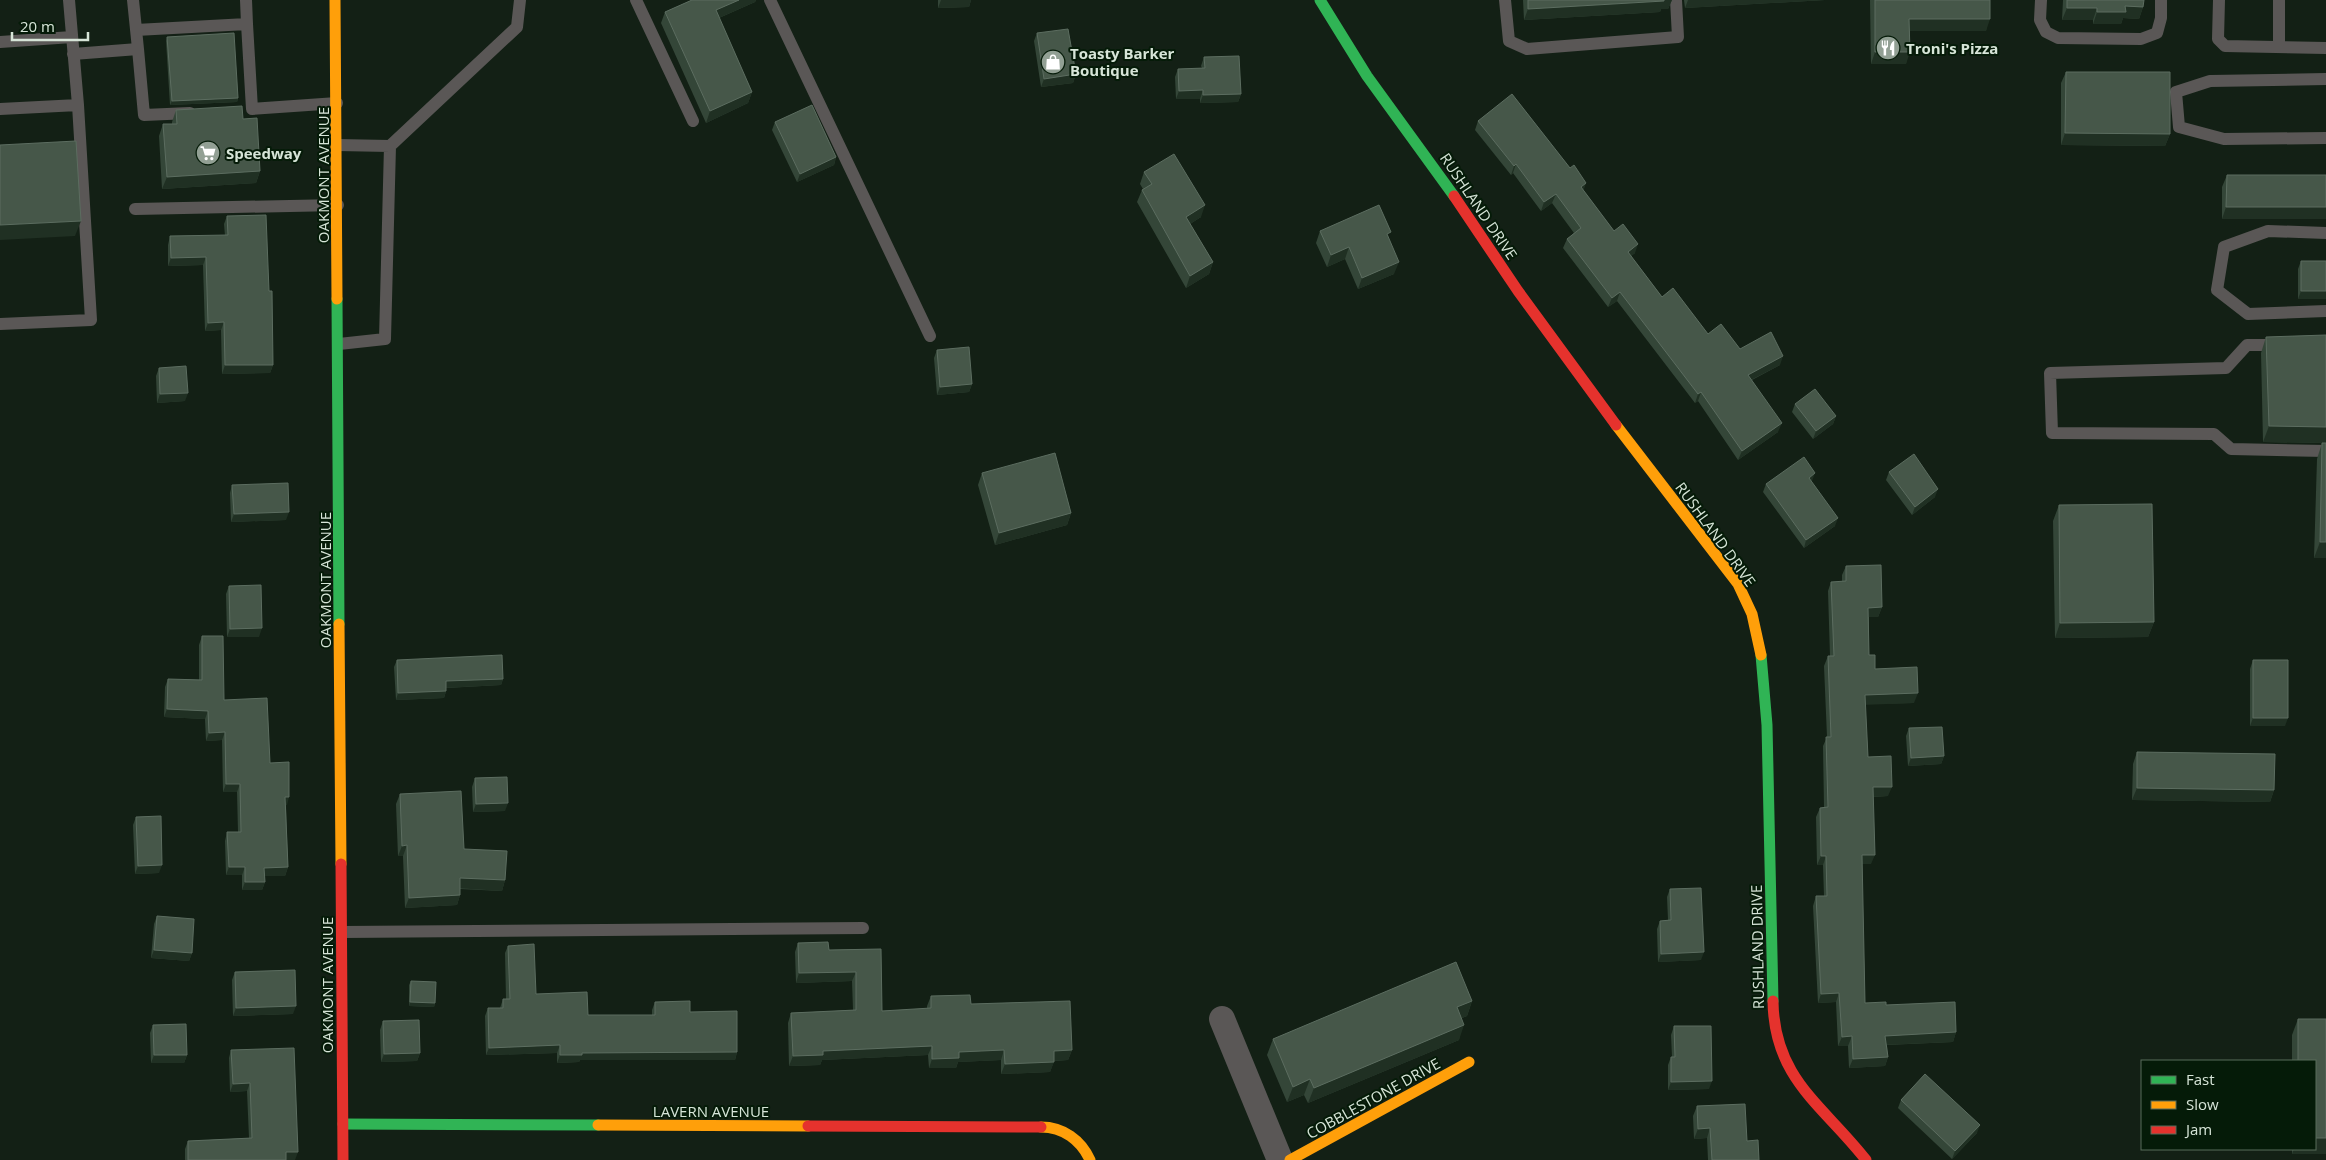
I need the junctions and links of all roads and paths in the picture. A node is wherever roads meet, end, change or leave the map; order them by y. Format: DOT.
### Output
graph roads {
  1 [pos="69,0"];
  2 [pos="133,0"];
  3 [pos="246,0"];
  4 [pos="335,0"];
  5 [pos="520,0"];
  6 [pos="636,0"];
  7 [pos="770,0"];
  8 [pos="1320,0"];
  9 [pos="1505,0"];
  10 [pos="1676,0"];
  11 [pos="2041,0"];
  12 [pos="2161,0"];
  13 [pos="2219,0"];
  14 [pos="2279,0"];
  15 [pos="247,24"];
  16 [pos="136,30"];
  17 [pos="72,37"];
  18 [pos="0,42"];
  19 [pos="2279,46"];
  20 [pos="2326,48"];
  21 [pos="138,49"];
  22 [pos="74,54"];
  23 [pos="2326,79"];
  24 [pos="337,103"];
  25 [pos="78,104"];
  26 [pos="0,109"];
  27 [pos="203,112"];
  28 [pos="693,121"];
  29 [pos="2326,138"];
  30 [pos="338,145"];
  31 [pos="390,146"];
  32 [pos="338,205"];
  33 [pos="135,209"];
  34 [pos="2326,233"];
  35 [pos="2326,311"];
  36 [pos="0,324"];
  37 [pos="930,336"];
  38 [pos="339,344"];
  39 [pos="2296,344"];
  40 [pos="2326,451"];
  41 [pos="863,928"];
  42 [pos="342,932"];
  43 [pos="1222,1019"];
  44 [pos="1469,1062"];
  45 [pos="343,1124"];
  46 [pos="343,1160"];
  47 [pos="1090,1160"];
  48 [pos="1280,1160"];
  49 [pos="1290,1160"];
  50 [pos="1866,1160"];
  1 -- 17 [label="lane"];
  2 -- 16 [label="lane"];
  3 -- 15 [label="lane"];
  4 -- 24 [label="street, OAKMONT AVENUE"];
  5 -- 31 [label="lane"];
  6 -- 28 [label="lane"];
  7 -- 37 [label="lane"];
  8 -- 50 [label="street, RUSHLAND DRIVE"];
  9 -- 10 [label="lane"];
  11 -- 12 [label="lane"];
  13 -- 19 [label="lane"];
  14 -- 19 [label="lane"];
  15 -- 16 [label="lane"];
  15 -- 24 [label="lane"];
  16 -- 21 [label="lane"];
  17 -- 18 [label="lane"];
  17 -- 22 [label="lane"];
  19 -- 20 [label="lane"];
  21 -- 22 [label="lane"];
  21 -- 27 [label="lane"];
  22 -- 25 [label="lane"];
  23 -- 29 [label="lane"];
  24 -- 30 [label="street, OAKMONT AVENUE"];
  25 -- 26 [label="lane"];
  25 -- 36 [label="lane"];
  30 -- 31 [label="lane"];
  30 -- 32 [label="street, OAKMONT AVENUE"];
  31 -- 38 [label="lane"];
  32 -- 33 [label="lane"];
  32 -- 38 [label="street, OAKMONT AVENUE"];
  34 -- 35 [label="lane"];
  38 -- 42 [label="street, OAKMONT AVENUE"];
  39 -- 40 [label="lane"];
  41 -- 42 [label="lane"];
  42 -- 45 [label="street, OAKMONT AVENUE"];
  43 -- 48 [label="street"];
  44 -- 49 [label="street, COBBLESTONE DRIVE"];
  45 -- 46 [label="street, OAKMONT AVENUE"];
  45 -- 47 [label="street, LAVERN AVENUE"];
}
